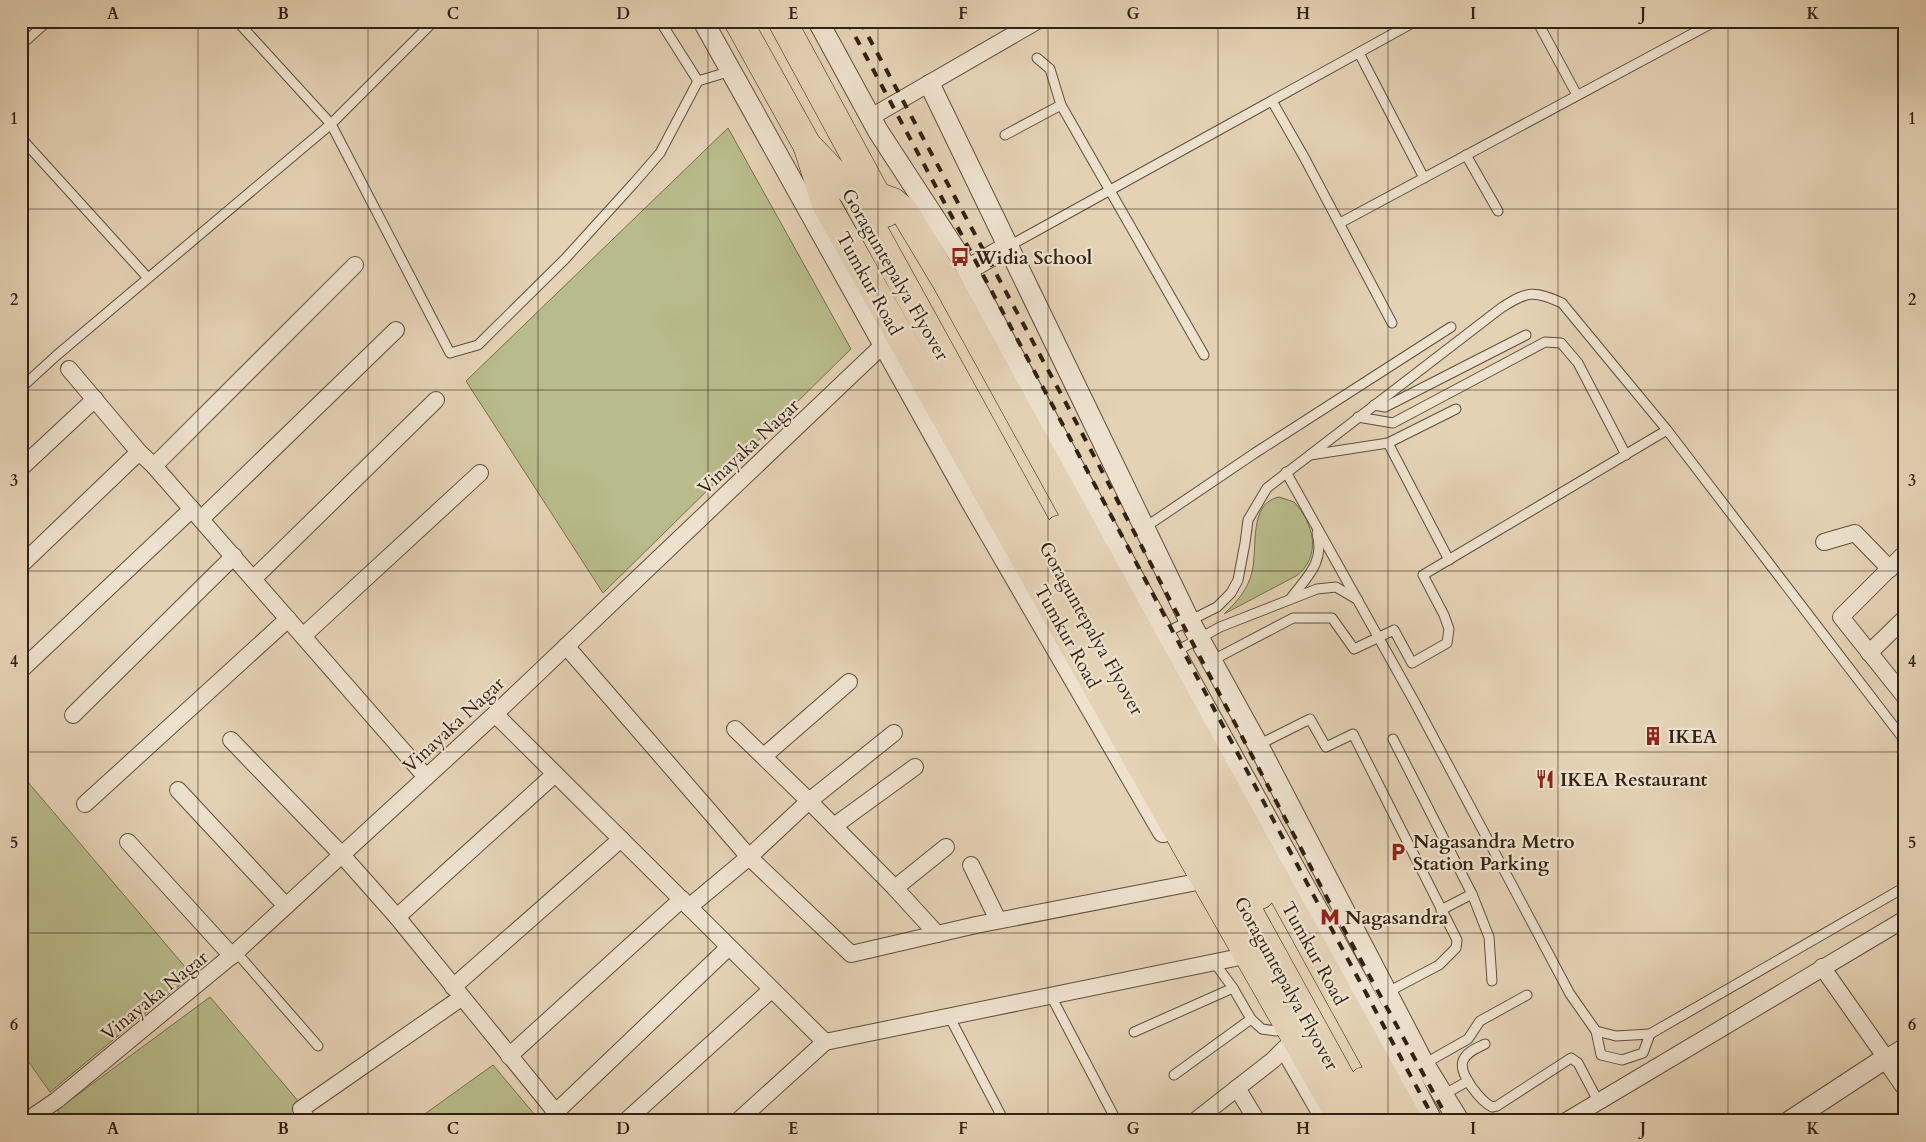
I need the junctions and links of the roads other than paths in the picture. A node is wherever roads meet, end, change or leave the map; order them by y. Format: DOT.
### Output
graph roads {
  1 [pos="48,21"];
  2 [pos="434,21"];
  3 [pos="660,21"];
  4 [pos="703,21"];
  5 [pos="738,21"];
  6 [pos="782,21"];
  7 [pos="818,21"];
  8 [pos="1037,21"];
  9 [pos="1416,21"];
  10 [pos="1537,21"];
  11 [pos="1716,21"];
  12 [pos="241,23"];
  13 [pos="21,45"];
  14 [pos="1359,53"];
  15 [pos="1037,58"];
  16 [pos="731,71"];
  17 [pos="698,81"];
  18 [pos="930,85"];
  19 [pos="1577,95"];
  20 [pos="1272,101"];
  21 [pos="1061,105"];
  22 [pos="871,117"];
  23 [pos="331,124"];
  24 [pos="1005,135"];
  25 [pos="21,138"];
  26 [pos="808,145"];
  27 [pos="1466,155"];
  28 [pos="1424,178"];
  29 [pos="1109,192"];
  30 [pos="865,194"];
  31 [pos="1498,211"];
  32 [pos="1340,224"];
  33 [pos="1009,246"];
  34 [pos="355,265"];
  35 [pos="967,270"];
  36 [pos="148,278"];
  37 [pos="1392,323"];
  38 [pos="1451,327"];
  39 [pos="396,330"];
  40 [pos="1526,335"];
  41 [pos="883,345"];
  42 [pos="57,355"];
  43 [pos="1204,355"];
  44 [pos="69,369"];
  45 [pos="21,388"];
  46 [pos="95,399"];
  47 [pos="436,400"];
  48 [pos="1374,405"];
  49 [pos="1456,409"];
  50 [pos="1358,418"];
  51 [pos="1667,430"];
  52 [pos="1388,443"];
  53 [pos="139,452"];
  54 [pos="1626,455"];
  55 [pos="1308,456"];
  56 [pos="154,466"];
  57 [pos="21,468"];
  58 [pos="1286,472"];
  59 [pos="480,474"];
  60 [pos="196,514"];
  61 [pos="1313,518"];
  62 [pos="1144,528"];
  63 [pos="1824,542"];
  64 [pos="1905,554"];
  65 [pos="234,556"];
  66 [pos="1449,560"];
  67 [pos="21,565"];
  68 [pos="1890,569"];
  69 [pos="253,579"];
  70 [pos="1290,599"];
  71 [pos="1358,600"];
  72 [pos="1905,618"];
  73 [pos="288,619"];
  74 [pos="1189,620"];
  75 [pos="1165,634"];
  76 [pos="303,636"];
  77 [pos="1380,638"];
  78 [pos="1200,640"];
  79 [pos="566,646"];
  80 [pos="1175,652"];
  81 [pos="1869,653"];
  82 [pos="1211,662"];
  83 [pos="21,670"];
  84 [pos="849,682"];
  85 [pos="1905,697"];
  86 [pos="494,714"];
  87 [pos="73,716"];
  88 [pos="735,729"];
  89 [pos="894,733"];
  90 [pos="1393,738"];
  91 [pos="232,740"];
  92 [pos="1905,741"];
  93 [pos="1258,744"];
  94 [pos="764,756"];
  95 [pos="915,767"];
  96 [pos="555,774"];
  97 [pos="426,777"];
  98 [pos="178,790"];
  99 [pos="809,801"];
  100 [pos="85,804"];
  101 [pos="834,826"];
  102 [pos="621,839"];
  103 [pos="128,842"];
  104 [pos="946,847"];
  105 [pos="342,855"];
  106 [pos="749,857"];
  107 [pos="971,865"];
  108 [pos="1192,883"];
  109 [pos="1905,887"];
  110 [pos="895,888"];
  111 [pos="1472,894"];
  112 [pos="685,903"];
  113 [pos="286,906"];
  114 [pos="1441,910"];
  115 [pos="396,917"];
  116 [pos="1905,919"];
  117 [pos="998,920"];
  118 [pos="937,934"];
  119 [pos="729,947"];
  120 [pos="234,954"];
  121 [pos="1235,958"];
  122 [pos="1214,962"];
  123 [pos="1822,967"];
  124 [pos="1492,980"];
  125 [pos="1232,988"];
  126 [pos="772,990"];
  127 [pos="457,992"];
  128 [pos="1386,993"];
  129 [pos="1527,995"];
  130 [pos="1050,996"];
  131 [pos="949,1016"];
  132 [pos="1251,1019"];
  133 [pos="1596,1031"];
  134 [pos="1134,1032"];
  135 [pos="1650,1034"];
  136 [pos="1281,1039"];
  137 [pos="825,1042"];
  138 [pos="1485,1044"];
  139 [pos="318,1046"];
  140 [pos="1905,1046"];
  141 [pos="509,1056"];
  142 [pos="1886,1058"];
  143 [pos="1424,1064"];
  144 [pos="1174,1075"];
  145 [pos="1468,1081"];
  146 [pos="1905,1085"];
  147 [pos="1237,1088"];
  148 [pos="1450,1091"];
  149 [pos="1598,1101"];
  150 [pos="559,1116"];
  151 [pos="37,1118"];
  152 [pos="1116,1120"];
  153 [pos="308,1121"];
  154 [pos="626,1121"];
  155 [pos="738,1121"];
  156 [pos="1004,1121"];
  157 [pos="1195,1121"];
  158 [pos="1257,1121"];
  159 [pos="1327,1121"];
  160 [pos="1343,1121"];
  161 [pos="1364,1121"];
  162 [pos="1386,1121"];
  163 [pos="1408,1121"];
  164 [pos="1432,1121"];
  165 [pos="1459,1121"];
  166 [pos="1566,1121"];
  167 [pos="1790,1121"];
  1 -- 13 [label="lane"];
  2 -- 23 [label="lane"];
  3 -- 17 [label="lane"];
  4 -- 16 [label="street"];
  5 -- 26 [label="highway"];
  6 -- 30 [label="highway"];
  7 -- 22 [label="street"];
  8 -- 18 [label="street"];
  9 -- 14 [label="lane"];
  10 -- 19 [label="lane"];
  11 -- 19 [label="lane"];
  12 -- 23 [label="lane"];
  14 -- 20 [label="lane"];
  14 -- 28 [label="lane"];
  15 -- 21 [label="lane"];
  16 -- 17 [label="lane"];
  16 -- 41 [label="street"];
  17 -- 23 [label="lane"];
  18 -- 22 [label="street"];
  18 -- 33 [label="street"];
  19 -- 27 [label="lane"];
  20 -- 29 [label="lane"];
  20 -- 32 [label="lane"];
  21 -- 24 [label="lane"];
  21 -- 29 [label="lane"];
  22 -- 35 [label="street"];
  23 -- 36 [label="lane"];
  25 -- 36 [label="lane"];
  26 -- 30 [label="highway, Goraguntepalya Flyover"];
  26 -- 160 [label="highway, Tumkur Road"];
  27 -- 28 [label="lane"];
  27 -- 31 [label="lane"];
  28 -- 32 [label="lane"];
  29 -- 33 [label="lane"];
  29 -- 43 [label="lane"];
  30 -- 161 [label="highway, Goraguntepalya Flyover"];
  30 -- 162 [label="highway, Goraguntepalya Flyover"];
  30 -- 163 [label="highway, Tumkur Road"];
  32 -- 37 [label="lane"];
  33 -- 35 [label="street"];
  33 -- 62 [label="street"];
  34 -- 56 [label="street"];
  35 -- 75 [label="street"];
  36 -- 42 [label="lane"];
  38 -- 62 [label="lane"];
  39 -- 60 [label="street"];
  40 -- 48 [label="lane"];
  41 -- 79 [label="street, Vinayaka Nagar"];
  41 -- 108 [label="street"];
  42 -- 44 [label="lane"];
  42 -- 45 [label="lane"];
  44 -- 46 [label="street"];
  46 -- 53 [label="street"];
  46 -- 57 [label="street"];
  47 -- 69 [label="street"];
  48 -- 50 [label="lane"];
  48 -- 51 [label="lane"];
  49 -- 52 [label="lane"];
  50 -- 54 [label="lane"];
  50 -- 55 [label="lane"];
  51 -- 54 [label="lane"];
  51 -- 92 [label="lane"];
  52 -- 55 [label="lane"];
  52 -- 66 [label="lane"];
  53 -- 56 [label="street"];
  53 -- 67 [label="street"];
  54 -- 66 [label="lane"];
  55 -- 58 [label="lane"];
  56 -- 60 [label="street"];
  58 -- 61 [label="lane"];
  58 -- 74 [label="lane"];
  59 -- 76 [label="street"];
  60 -- 65 [label="street"];
  60 -- 83 [label="street"];
  61 -- 70 [label="lane"];
  61 -- 71 [label="lane"];
  62 -- 74 [label="street"];
  63 -- 68 [label="street"];
  64 -- 68 [label="street"];
  65 -- 69 [label="street"];
  65 -- 87 [label="street"];
  66 -- 77 [label="lane"];
  68 -- 81 [label="street"];
  69 -- 73 [label="street"];
  70 -- 71 [label="lane"];
  70 -- 78 [label="lane"];
  71 -- 77 [label="lane"];
  72 -- 81 [label="street"];
  73 -- 76 [label="street"];
  73 -- 100 [label="street"];
  74 -- 75 [label="lane"];
  74 -- 78 [label="street"];
  75 -- 80 [label="street"];
  76 -- 97 [label="street"];
  77 -- 82 [label="lane"];
  77 -- 133 [label="lane"];
  78 -- 80 [label="lane"];
  78 -- 82 [label="street"];
  79 -- 86 [label="street, Vinayaka Nagar"];
  79 -- 106 [label="street"];
  80 -- 164 [label="street"];
  81 -- 85 [label="street"];
  82 -- 93 [label="street"];
  84 -- 94 [label="street"];
  86 -- 96 [label="street"];
  86 -- 97 [label="street, Vinayaka Nagar"];
  88 -- 94 [label="street"];
  89 -- 99 [label="street"];
  90 -- 111 [label="lane"];
  91 -- 105 [label="street"];
  93 -- 114 [label="lane"];
  93 -- 128 [label="street"];
  94 -- 99 [label="street"];
  95 -- 101 [label="street"];
  96 -- 102 [label="street"];
  96 -- 115 [label="street"];
  97 -- 105 [label="street, Vinayaka Nagar"];
  98 -- 113 [label="street"];
  99 -- 101 [label="street"];
  99 -- 106 [label="street"];
  101 -- 110 [label="street"];
  102 -- 112 [label="street"];
  102 -- 127 [label="street"];
  103 -- 120 [label="street"];
  104 -- 110 [label="street"];
  105 -- 113 [label="street, Vinayaka Nagar"];
  105 -- 115 [label="street"];
  106 -- 112 [label="street"];
  106 -- 118 [label="street"];
  107 -- 117 [label="street"];
  108 -- 117 [label="street"];
  108 -- 121 [label="street"];
  109 -- 135 [label="lane"];
  110 -- 118 [label="street"];
  111 -- 114 [label="lane"];
  111 -- 124 [label="lane"];
  112 -- 119 [label="street"];
  112 -- 141 [label="street"];
  113 -- 120 [label="street, Vinayaka Nagar"];
  114 -- 128 [label="lane"];
  115 -- 127 [label="street"];
  116 -- 123 [label="street"];
  117 -- 118 [label="street"];
  119 -- 126 [label="street"];
  119 -- 150 [label="street"];
  120 -- 139 [label="lane"];
  120 -- 151 [label="street, Vinayaka Nagar"];
  121 -- 122 [label="street"];
  121 -- 136 [label="street"];
  122 -- 125 [label="lane"];
  122 -- 130 [label="street"];
  123 -- 142 [label="street"];
  123 -- 149 [label="street"];
  125 -- 132 [label="lane"];
  125 -- 134 [label="lane"];
  126 -- 137 [label="street"];
  126 -- 154 [label="street"];
  127 -- 141 [label="street"];
  127 -- 153 [label="street"];
  128 -- 143 [label="street"];
  129 -- 143 [label="lane"];
  130 -- 131 [label="street"];
  130 -- 152 [label="lane"];
  131 -- 137 [label="street"];
  131 -- 156 [label="lane"];
  132 -- 136 [label="lane"];
  132 -- 144 [label="lane"];
  133 -- 135 [label="lane"];
  133 -- 135 [label="lane"];
  136 -- 147 [label="street"];
  136 -- 159 [label="street"];
  137 -- 155 [label="street"];
  138 -- 145 [label="lane"];
  140 -- 142 [label="street"];
  141 -- 150 [label="street"];
  142 -- 146 [label="street"];
  142 -- 167 [label="street"];
  143 -- 148 [label="street"];
  145 -- 148 [label="lane"];
  145 -- 149 [label="lane"];
  147 -- 157 [label="street"];
  147 -- 158 [label="street"];
  148 -- 165 [label="street"];
  149 -- 166 [label="street"];
}
